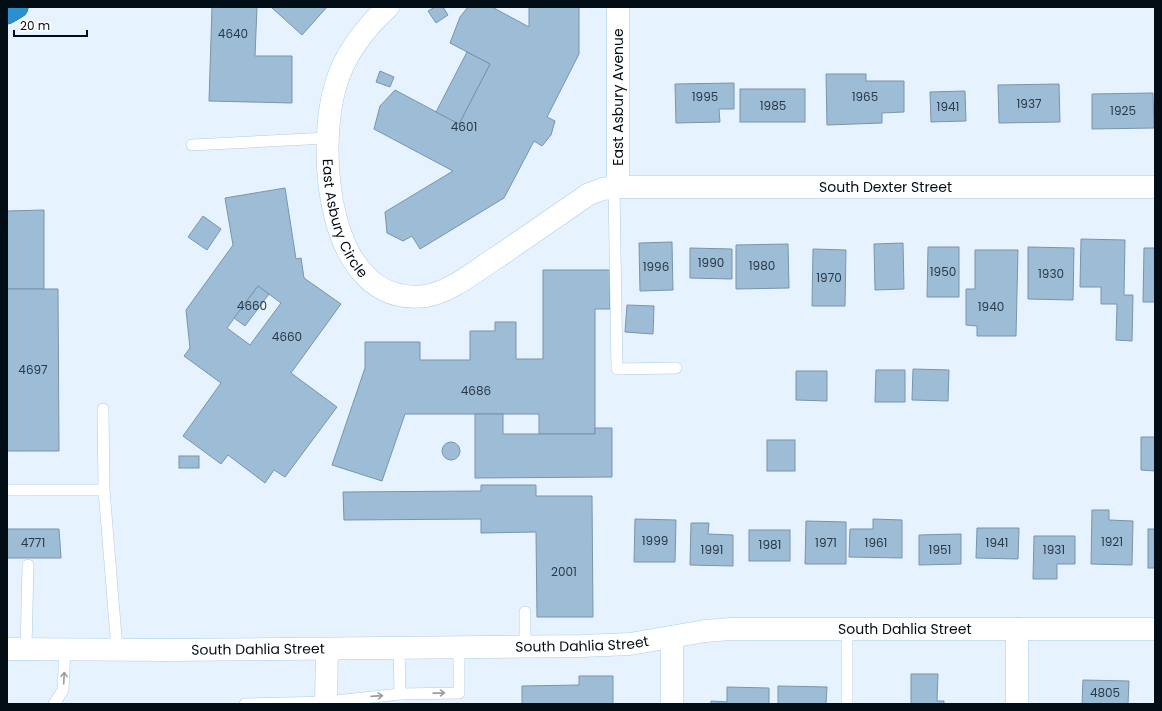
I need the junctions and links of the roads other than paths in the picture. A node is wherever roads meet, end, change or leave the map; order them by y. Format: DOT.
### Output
graph roads {
  1 [pos="17,7"];
  2 [pos="388,7"];
  3 [pos="618,7"];
  4 [pos="7,13"];
  5 [pos="327,138"];
  6 [pos="192,145"];
  7 [pos="1155,187"];
  8 [pos="616,188"];
  9 [pos="676,368"];
  10 [pos="103,409"];
  11 [pos="7,490"];
  12 [pos="104,490"];
  13 [pos="28,565"];
  14 [pos="525,612"];
  15 [pos="847,629"];
  16 [pos="1017,629"];
  17 [pos="1155,629"];
  18 [pos="672,637"];
  19 [pos="459,647"];
  20 [pos="525,647"];
  21 [pos="399,648"];
  22 [pos="17,649"];
  23 [pos="65,649"];
  24 [pos="117,649"];
  25 [pos="327,649"];
  26 [pos="400,694"];
  27 [pos="326,703"];
  28 [pos="54,704"];
  29 [pos="245,704"];
  30 [pos="672,704"];
  31 [pos="847,704"];
  32 [pos="1017,704"];
  1 -- 4 [label="highway"];
  2 -- 5 [label="street, East Asbury Circle"];
  3 -- 8 [label="street, East Asbury Avenue"];
  5 -- 6 [label="lane"];
  5 -- 8 [label="street, East Asbury Circle"];
  7 -- 8 [label="street, South Dexter Street"];
  8 -- 9 [label="lane"];
  10 -- 12 [label="lane"];
  11 -- 12 [label="lane"];
  12 -- 24 [label="lane"];
  13 -- 22 [label="lane"];
  14 -- 20 [label="lane"];
  15 -- 16 [label="street, South Dahlia Street"];
  15 -- 18 [label="street, South Dahlia Street"];
  15 -- 31 [label="lane"];
  16 -- 17 [label="street, South Dahlia Street"];
  16 -- 32 [label="street"];
  18 -- 20 [label="street, South Dahlia Street"];
  18 -- 30 [label="street"];
  19 -- 20 [label="street, South Dahlia Street"];
  19 -- 21 [label="street, South Dahlia Street"];
  26 -- 19 [label="lane, one-way"];
  21 -- 25 [label="street, South Dahlia Street"];
  21 -- 26 [label="lane"];
  22 -- 23 [label="street, South Dahlia Street"];
  23 -- 24 [label="street, South Dahlia Street"];
  28 -- 23 [label="lane, one-way"];
  24 -- 25 [label="street, South Dahlia Street"];
  25 -- 27 [label="street"];
  27 -- 26 [label="lane, one-way"];
  27 -- 29 [label="lane"];
}
